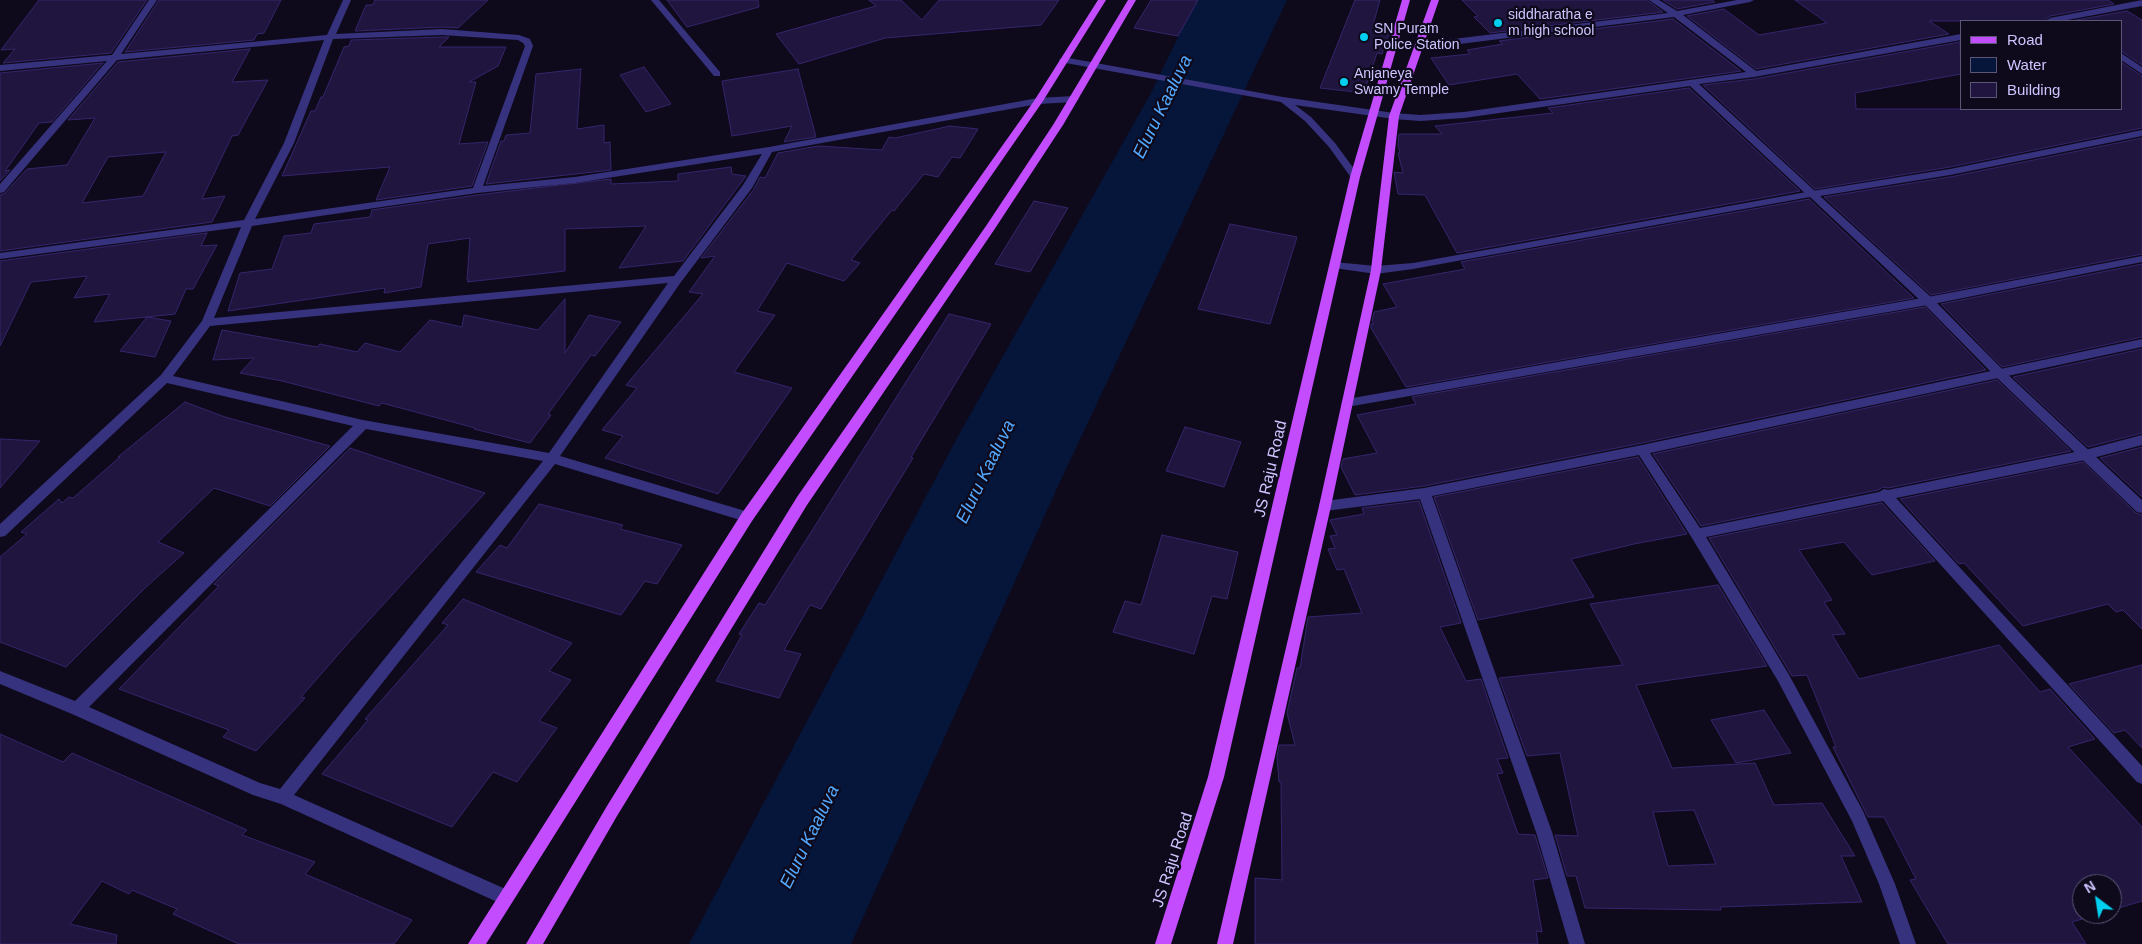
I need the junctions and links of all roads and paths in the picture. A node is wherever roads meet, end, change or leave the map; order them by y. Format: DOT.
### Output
graph roads {
  1 [pos="153,0"];
  2 [pos="348,0"];
  3 [pos="655,0"];
  4 [pos="1102,0"];
  5 [pos="1132,0"];
  6 [pos="1406,0"];
  7 [pos="1435,0"];
  8 [pos="1653,0"];
  9 [pos="1750,0"];
  10 [pos="2142,4"];
  11 [pos="1676,14"];
  12 [pos="2068,20"];
  13 [pos="330,37"];
  14 [pos="1960,37"];
  15 [pos="1420,46"];
  16 [pos="115,57"];
  17 [pos="2122,57"];
  18 [pos="1063,60"];
  19 [pos="1094,66"];
  20 [pos="0,68"];
  21 [pos="2142,71"];
  22 [pos="717,74"];
  23 [pos="1754,74"];
  24 [pos="1692,83"];
  25 [pos="1074,99"];
  26 [pos="1283,100"];
  27 [pos="1038,101"];
  28 [pos="1372,113"];
  29 [pos="1394,116"];
  30 [pos="2142,133"];
  31 [pos="769,150"];
  32 [pos="1355,177"];
  33 [pos="0,190"];
  34 [pos="477,190"];
  35 [pos="1812,194"];
  36 [pos="248,223"];
  37 [pos="0,256"];
  38 [pos="2142,259"];
  39 [pos="1334,265"];
  40 [pos="1376,270"];
  41 [pos="677,279"];
  42 [pos="1928,301"];
  43 [pos="207,322"];
  44 [pos="2142,343"];
  45 [pos="1999,373"];
  46 [pos="165,378"];
  47 [pos="1347,403"];
  48 [pos="363,424"];
  49 [pos="2142,440"];
  50 [pos="1642,450"];
  51 [pos="2085,454"];
  52 [pos="552,458"];
  53 [pos="1424,493"];
  54 [pos="1884,494"];
  55 [pos="1326,506"];
  56 [pos="2142,508"];
  57 [pos="746,517"];
  58 [pos="0,532"];
  59 [pos="1697,534"];
  60 [pos="0,677"];
  61 [pos="77,709"];
  62 [pos="2142,777"];
  63 [pos="284,797"];
  64 [pos="504,897"];
  65 [pos="476,944"];
  66 [pos="534,944"];
  67 [pos="1163,944"];
  68 [pos="1225,944"];
  69 [pos="1577,944"];
  70 [pos="1908,944"];
  1 -- 16 [label="street"];
  2 -- 13 [label="street"];
  3 -- 22 [label="street"];
  4 -- 18 [label="main road"];
  5 -- 19 [label="main road"];
  6 -- 28 [label="main road, JS Raju Road"];
  7 -- 15 [label="main road"];
  8 -- 11 [label="street"];
  9 -- 11 [label="street"];
  10 -- 12 [label="street"];
  11 -- 15 [label="street"];
  11 -- 23 [label="street"];
  13 -- 16 [label="street"];
  13 -- 34 [label="street"];
  13 -- 36 [label="street"];
  14 -- 23 [label="street"];
  15 -- 29 [label="main road"];
  16 -- 20 [label="street"];
  16 -- 33 [label="street"];
  17 -- 21 [label="street"];
  18 -- 19 [label="street"];
  18 -- 27 [label="main road"];
  19 -- 25 [label="main road"];
  19 -- 26 [label="street"];
  23 -- 24 [label="street"];
  24 -- 29 [label="street"];
  24 -- 35 [label="street"];
  25 -- 27 [label="street"];
  25 -- 66 [label="main road"];
  26 -- 28 [label="street"];
  26 -- 32 [label="street"];
  27 -- 31 [label="street"];
  27 -- 57 [label="main road"];
  28 -- 29 [label="street"];
  28 -- 32 [label="main road, JS Raju Road"];
  29 -- 40 [label="main road"];
  30 -- 35 [label="street"];
  31 -- 34 [label="street"];
  31 -- 41 [label="street"];
  32 -- 39 [label="main road, JS Raju Road"];
  34 -- 36 [label="street"];
  35 -- 40 [label="street"];
  35 -- 42 [label="street"];
  36 -- 37 [label="street"];
  36 -- 43 [label="street"];
  38 -- 42 [label="street"];
  39 -- 40 [label="street"];
  39 -- 67 [label="main road, JS Raju Road"];
  40 -- 47 [label="main road"];
  41 -- 43 [label="street"];
  41 -- 52 [label="street"];
  42 -- 45 [label="street"];
  42 -- 47 [label="street"];
  43 -- 46 [label="street"];
  44 -- 45 [label="street"];
  45 -- 50 [label="street"];
  45 -- 51 [label="street"];
  46 -- 48 [label="street"];
  46 -- 58 [label="street"];
  47 -- 55 [label="main road"];
  48 -- 52 [label="street"];
  48 -- 61 [label="street"];
  49 -- 51 [label="street"];
  50 -- 53 [label="street"];
  50 -- 59 [label="street"];
  51 -- 54 [label="street"];
  51 -- 56 [label="street"];
  52 -- 57 [label="street"];
  52 -- 63 [label="street"];
  53 -- 55 [label="street"];
  53 -- 69 [label="street"];
  54 -- 59 [label="street"];
  54 -- 62 [label="street"];
  55 -- 68 [label="main road"];
  57 -- 64 [label="main road"];
  59 -- 70 [label="street"];
  60 -- 61 [label="street"];
  61 -- 63 [label="street"];
  63 -- 64 [label="street"];
  64 -- 65 [label="main road"];
}
